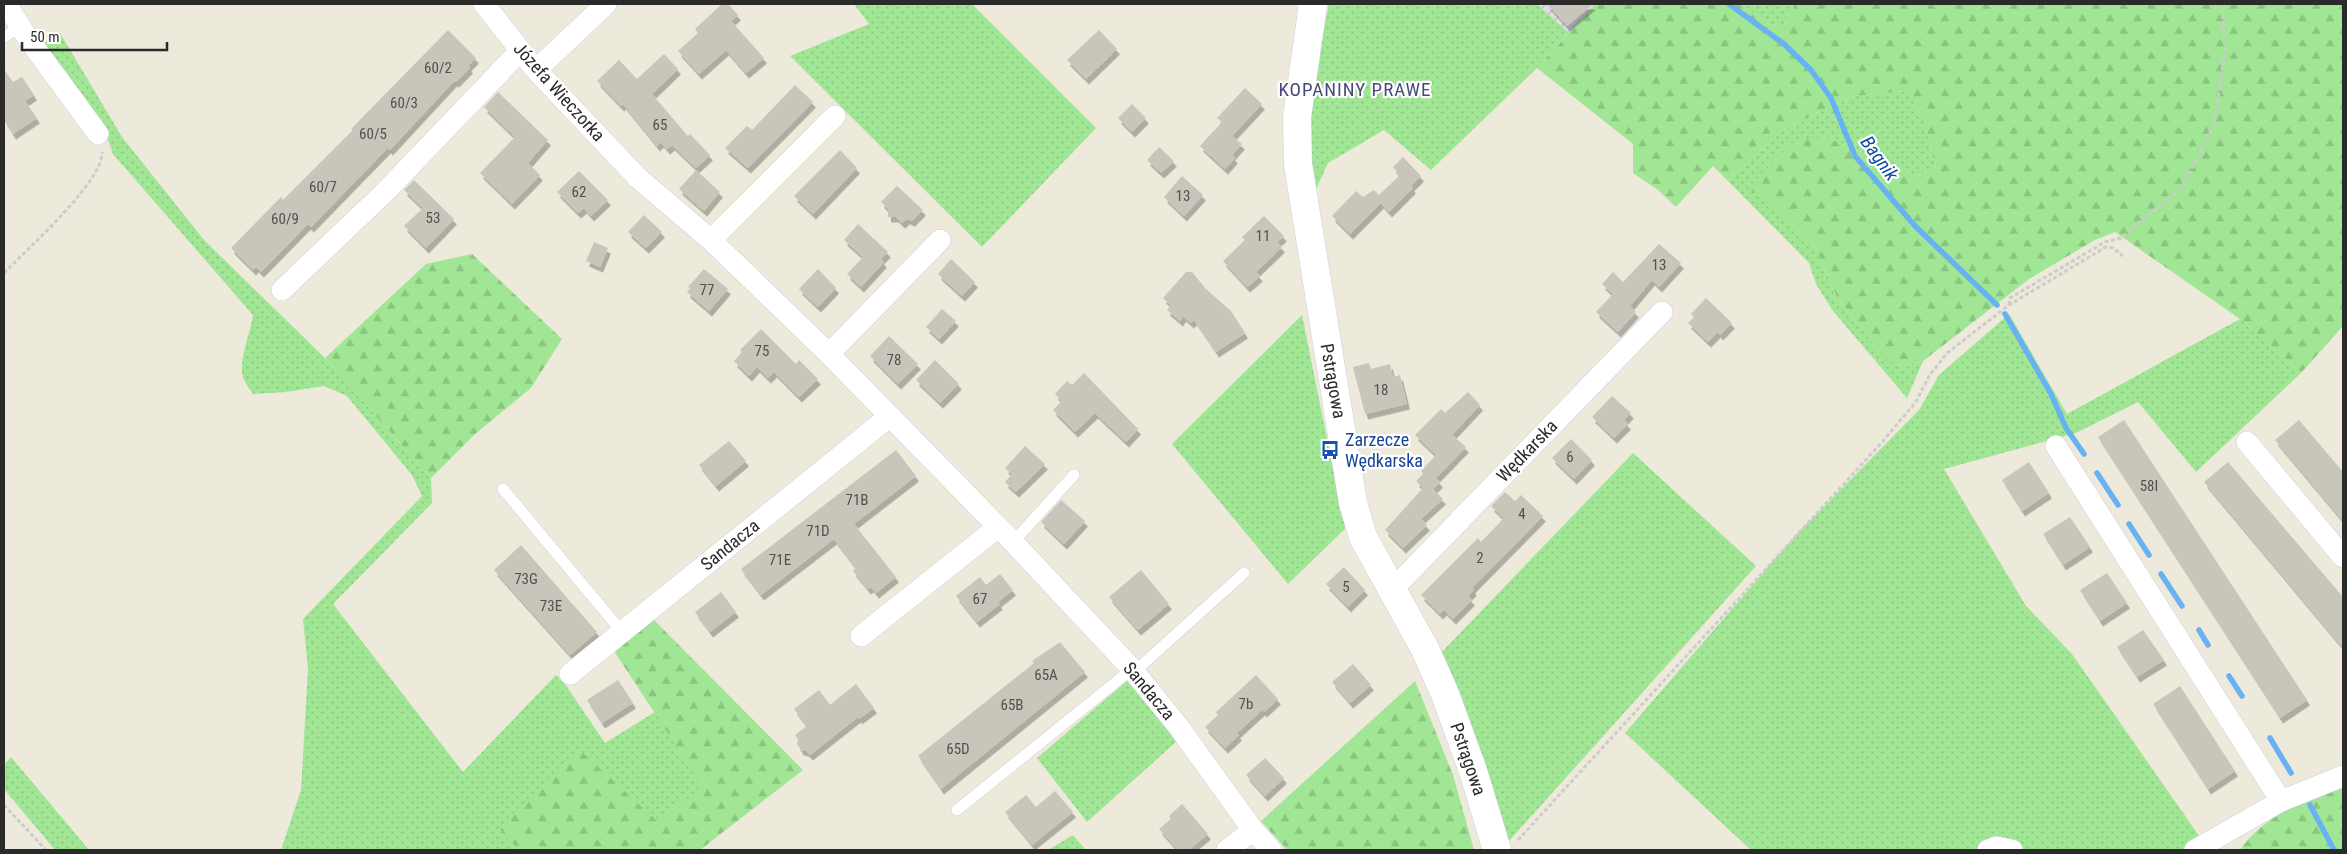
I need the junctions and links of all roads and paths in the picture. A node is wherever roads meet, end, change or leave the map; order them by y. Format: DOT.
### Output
graph roads {
  1 [pos="484,4"];
  2 [pos="606,4"];
  3 [pos="1313,4"];
  4 [pos="2222,4"];
  5 [pos="11,16"];
  6 [pos="520,50"];
  7 [pos="536,70"];
  8 [pos="835,116"];
  9 [pos="98,134"];
  10 [pos="638,178"];
  11 [pos="711,240"];
  12 [pos="940,240"];
  13 [pos="2123,256"];
  14 [pos="4,274"];
  15 [pos="282,290"];
  16 [pos="2009,306"];
  17 [pos="1662,312"];
  18 [pos="829,354"];
  19 [pos="890,416"];
  20 [pos="2247,442"];
  21 [pos="2056,446"];
  22 [pos="1074,476"];
  23 [pos="503,489"];
  24 [pos="998,527"];
  25 [pos="1013,542"];
  26 [pos="2343,557"];
  27 [pos="1244,573"];
  28 [pos="1392,590"];
  29 [pos="622,632"];
  30 [pos="861,636"];
  31 [pos="1133,671"];
  32 [pos="570,674"];
  33 [pos="2343,776"];
  34 [pos="2281,801"];
  35 [pos="4,805"];
  36 [pos="957,810"];
  37 [pos="1252,830"];
  38 [pos="1506,846"];
  39 [pos="46,850"];
  40 [pos="1228,850"];
  41 [pos="1271,850"];
  42 [pos="1988,850"];
  43 [pos="2012,850"];
  44 [pos="2195,850"];
  1 -- 6 [label="street, Józefa Wieczorka"];
  2 -- 7 [label="street"];
  3 -- 28 [label="street, Pstrągowa"];
  4 -- 16 [label="path"];
  5 -- 9 [label="street"];
  6 -- 7 [label="street, Józefa Wieczorka"];
  6 -- 15 [label="street"];
  7 -- 10 [label="street, Józefa Wieczorka"];
  8 -- 11 [label="street"];
  9 -- 14 [label="path"];
  10 -- 11 [label="street, Sandacza"];
  11 -- 18 [label="street, Sandacza"];
  12 -- 18 [label="street"];
  13 -- 16 [label="path"];
  16 -- 38 [label="path"];
  17 -- 28 [label="street, Wędkarska"];
  18 -- 19 [label="street, Sandacza"];
  19 -- 24 [label="street, Sandacza"];
  19 -- 29 [label="street, Sandacza"];
  20 -- 26 [label="street"];
  21 -- 34 [label="street"];
  22 -- 25 [label="lane"];
  23 -- 29 [label="lane"];
  24 -- 25 [label="street, Sandacza"];
  24 -- 30 [label="street"];
  25 -- 31 [label="street, Sandacza"];
  27 -- 31 [label="lane"];
  28 -- 38 [label="street, Pstrągowa"];
  29 -- 32 [label="street, Sandacza"];
  31 -- 36 [label="lane"];
  31 -- 37 [label="street, Sandacza"];
  33 -- 34 [label="street"];
  34 -- 44 [label="street"];
  35 -- 39 [label="path"];
  37 -- 40 [label="street"];
  37 -- 41 [label="street, Sandacza"];
  42 -- 43 [label="street"];
}
